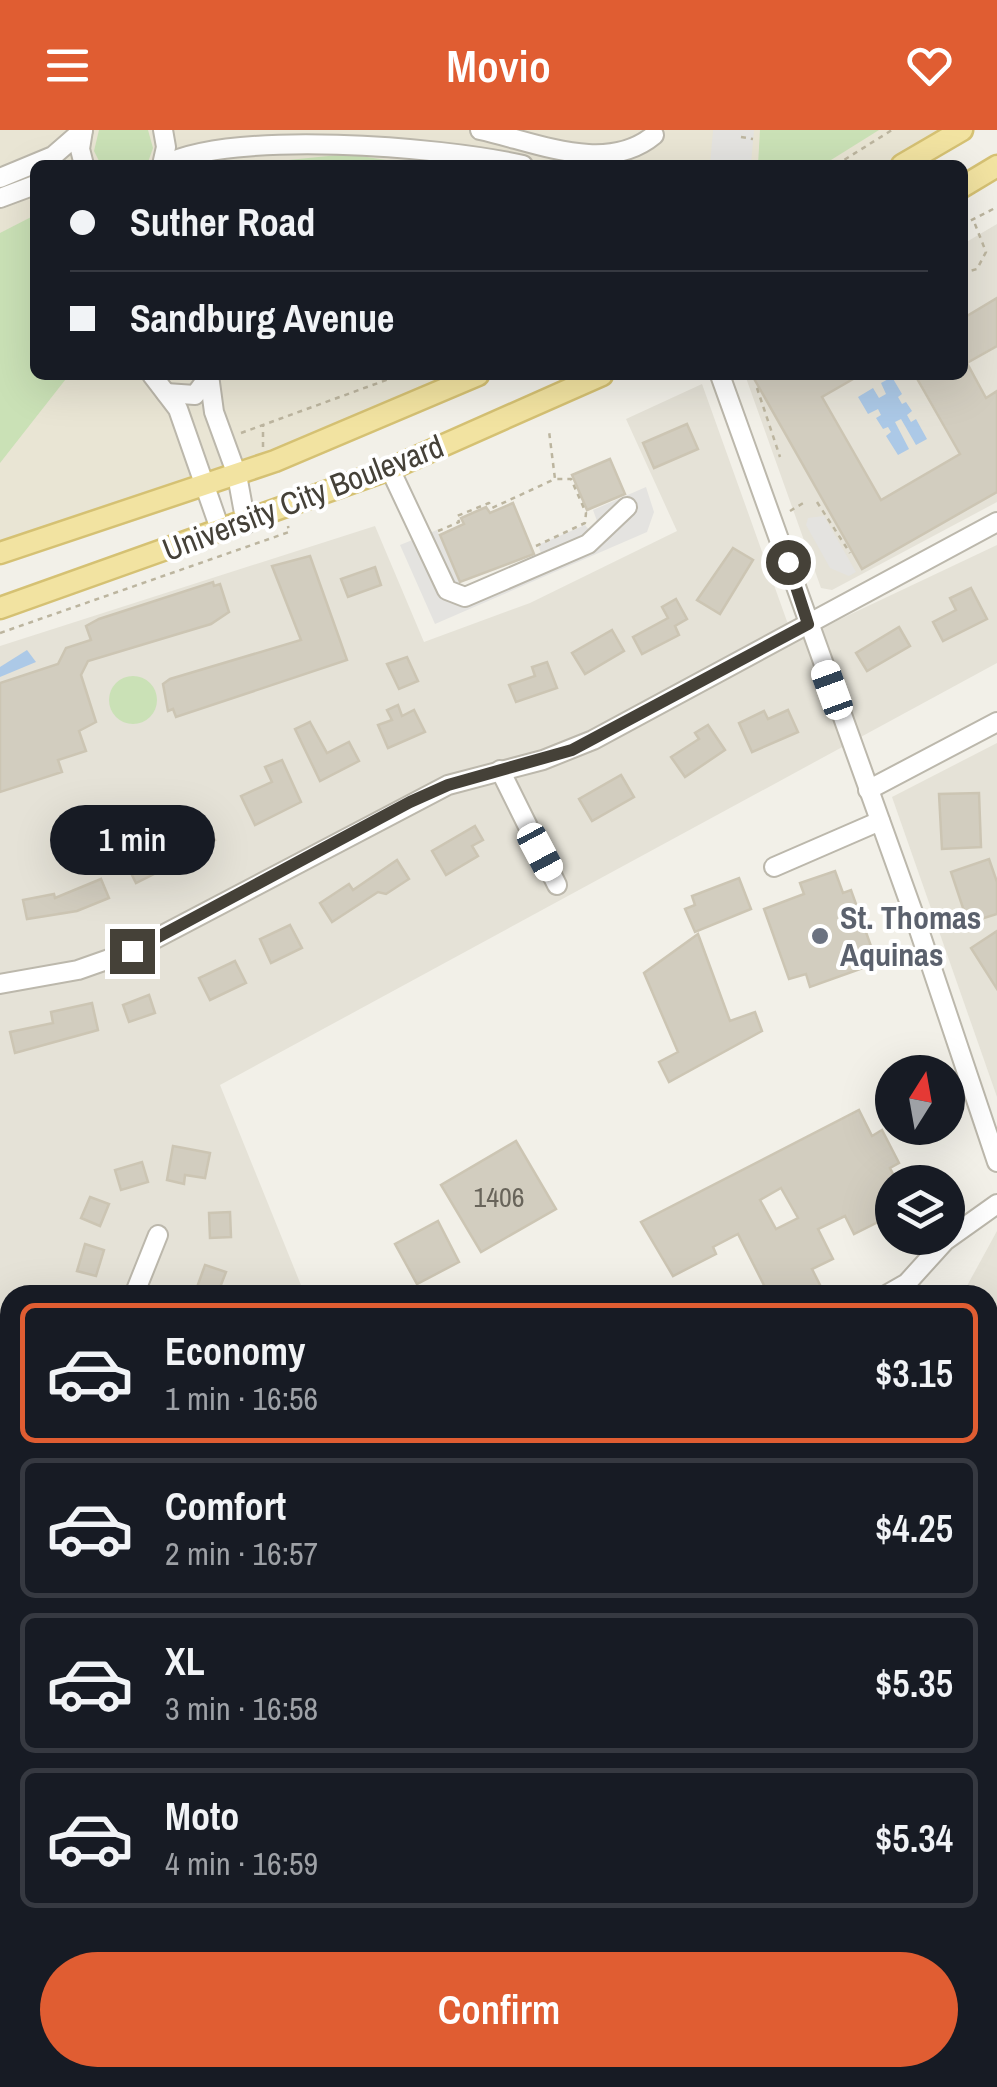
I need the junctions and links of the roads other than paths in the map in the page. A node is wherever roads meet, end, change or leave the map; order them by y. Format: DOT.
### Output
graph roads {
  1 [pos="83,130"];
  2 [pos="162,130"];
  3 [pos="480,130"];
  4 [pos="962,130"];
  5 [pos="655,132"];
  6 [pos="521,139"];
  7 [pos="43,160"];
  8 [pos="83,160"];
  9 [pos="164,160"];
  10 [pos="172,160"];
  11 [pos="499,160"];
  12 [pos="519,160"];
  13 [pos="636,160"];
  14 [pos="911,160"];
  15 [pos="30,165"];
  16 [pos="997,166"];
  17 [pos="0,178"];
  18 [pos="968,183"];
  19 [pos="30,186"];
  20 [pos="0,198"];
  21 [pos="156,380"];
  22 [pos="206,380"];
  23 [pos="211,380"];
  24 [pos="466,380"];
  25 [pos="591,380"];
  26 [pos="722,380"];
  27 [pos="166,393"];
  28 [pos="390,469"];
  29 [pos="237,476"];
  30 [pos="205,486"];
  31 [pos="627,507"];
  32 [pos="997,522"];
  33 [pos="246,524"];
  34 [pos="221,532"];
  35 [pos="0,553"];
  36 [pos="0,608"];
  37 [pos="808,624"];
  38 [pos="997,722"];
  39 [pos="500,770"];
  40 [pos="868,790"];
  41 [pos="880,821"];
  42 [pos="774,867"];
  43 [pos="557,885"];
  44 [pos="0,984"];
  45 [pos="997,1162"];
  46 [pos="997,1204"];
  47 [pos="158,1235"];
  48 [pos="138,1285"];
  49 [pos="903,1285"];
  1 -- 7 [label="street"];
  1 -- 8 [label="street"];
  2 -- 9 [label="street"];
  3 -- 6 [label="street"];
  4 -- 14 [label="main road"];
  5 -- 6 [label="street"];
  5 -- 13 [label="street"];
  6 -- 12 [label="street"];
  10 -- 11 [label="street"];
  15 -- 17 [label="street"];
  16 -- 18 [label="main road"];
  19 -- 20 [label="street"];
  21 -- 27 [label="street"];
  22 -- 27 [label="street"];
  23 -- 29 [label="street"];
  24 -- 29 [label="main road, University City Boulevard"];
  25 -- 28 [label="main road, University City Boulevard"];
  26 -- 37 [label="street"];
  27 -- 30 [label="street"];
  28 -- 31 [label="street"];
  28 -- 33 [label="main road, University City Boulevard"];
  29 -- 30 [label="main road, University City Boulevard"];
  29 -- 33 [label="street"];
  30 -- 34 [label="street"];
  30 -- 35 [label="main road, University City Boulevard"];
  32 -- 37 [label="street"];
  33 -- 34 [label="main road, University City Boulevard"];
  34 -- 36 [label="main road, University City Boulevard"];
  37 -- 39 [label="street"];
  37 -- 40 [label="street"];
  38 -- 40 [label="street"];
  39 -- 43 [label="street"];
  39 -- 44 [label="street"];
  40 -- 41 [label="street"];
  41 -- 42 [label="street"];
  41 -- 45 [label="street"];
  46 -- 49 [label="street"];
  47 -- 48 [label="street"];
}
